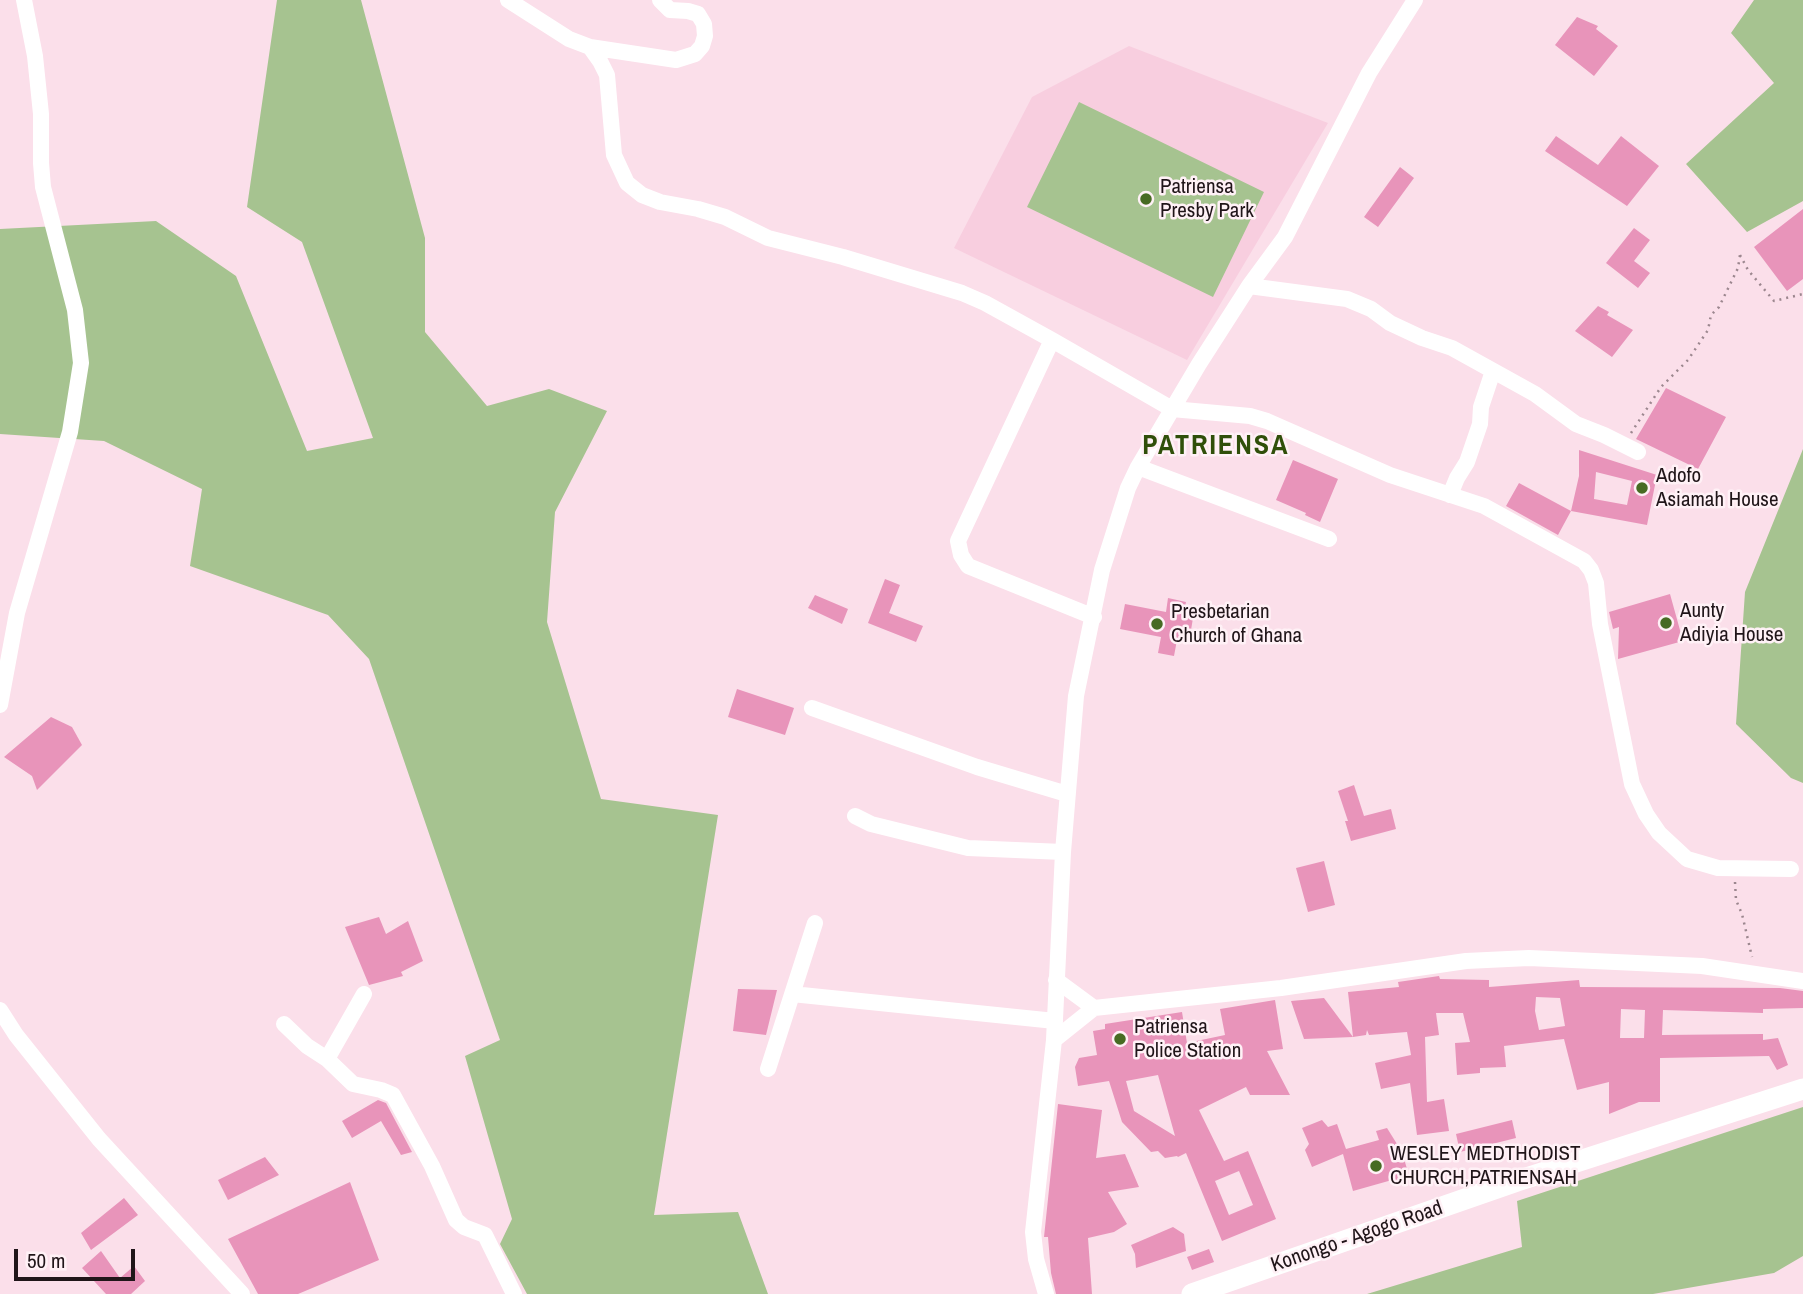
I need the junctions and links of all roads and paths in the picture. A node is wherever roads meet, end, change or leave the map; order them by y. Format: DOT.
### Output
graph roads {
  1 [pos="24,0"];
  2 [pos="508,0"];
  3 [pos="660,0"];
  4 [pos="1415,0"];
  5 [pos="590,47"];
  6 [pos="1249,286"];
  7 [pos="1803,294"];
  8 [pos="1052,340"];
  9 [pos="1493,371"];
  10 [pos="1172,409"];
  11 [pos="1631,448"];
  12 [pos="1138,467"];
  13 [pos="1450,495"];
  14 [pos="1329,539"];
  15 [pos="1094,617"];
  16 [pos="0,705"];
  17 [pos="812,708"];
  18 [pos="1067,794"];
  19 [pos="855,816"];
  20 [pos="1063,852"];
  21 [pos="1735,868"];
  22 [pos="1791,869"];
  23 [pos="814,923"];
  24 [pos="1754,974"];
  25 [pos="1056,980"];
  26 [pos="1803,981"];
  27 [pos="364,994"];
  28 [pos="792,994"];
  29 [pos="1094,1008"];
  30 [pos="0,1010"];
  31 [pos="1055,1021"];
  32 [pos="284,1024"];
  33 [pos="1054,1040"];
  34 [pos="327,1059"];
  35 [pos="768,1069"];
  36 [pos="1803,1089"];
  37 [pos="242,1294"];
  38 [pos="514,1294"];
  39 [pos="1046,1294"];
  40 [pos="1192,1294"];
  1 -- 16 [label="street"];
  2 -- 5 [label="street"];
  3 -- 5 [label="street"];
  4 -- 6 [label="street"];
  5 -- 8 [label="street"];
  6 -- 9 [label="street"];
  6 -- 10 [label="street"];
  7 -- 11 [label="path"];
  8 -- 10 [label="street"];
  8 -- 15 [label="street"];
  9 -- 11 [label="street"];
  9 -- 13 [label="street"];
  10 -- 12 [label="street"];
  10 -- 13 [label="street"];
  12 -- 14 [label="street"];
  12 -- 15 [label="street"];
  13 -- 21 [label="street"];
  15 -- 18 [label="street"];
  17 -- 18 [label="street"];
  18 -- 20 [label="street"];
  19 -- 20 [label="street"];
  20 -- 25 [label="street"];
  21 -- 22 [label="street"];
  21 -- 24 [label="path"];
  23 -- 28 [label="street"];
  24 -- 26 [label="street"];
  24 -- 29 [label="street"];
  25 -- 29 [label="street"];
  25 -- 31 [label="street"];
  27 -- 34 [label="street"];
  28 -- 31 [label="street"];
  28 -- 35 [label="street"];
  29 -- 33 [label="street"];
  30 -- 37 [label="street"];
  31 -- 33 [label="street"];
  32 -- 34 [label="street"];
  33 -- 39 [label="street"];
  34 -- 38 [label="street"];
  36 -- 40 [label="main road, Konongo - Agogo Road"];
}
